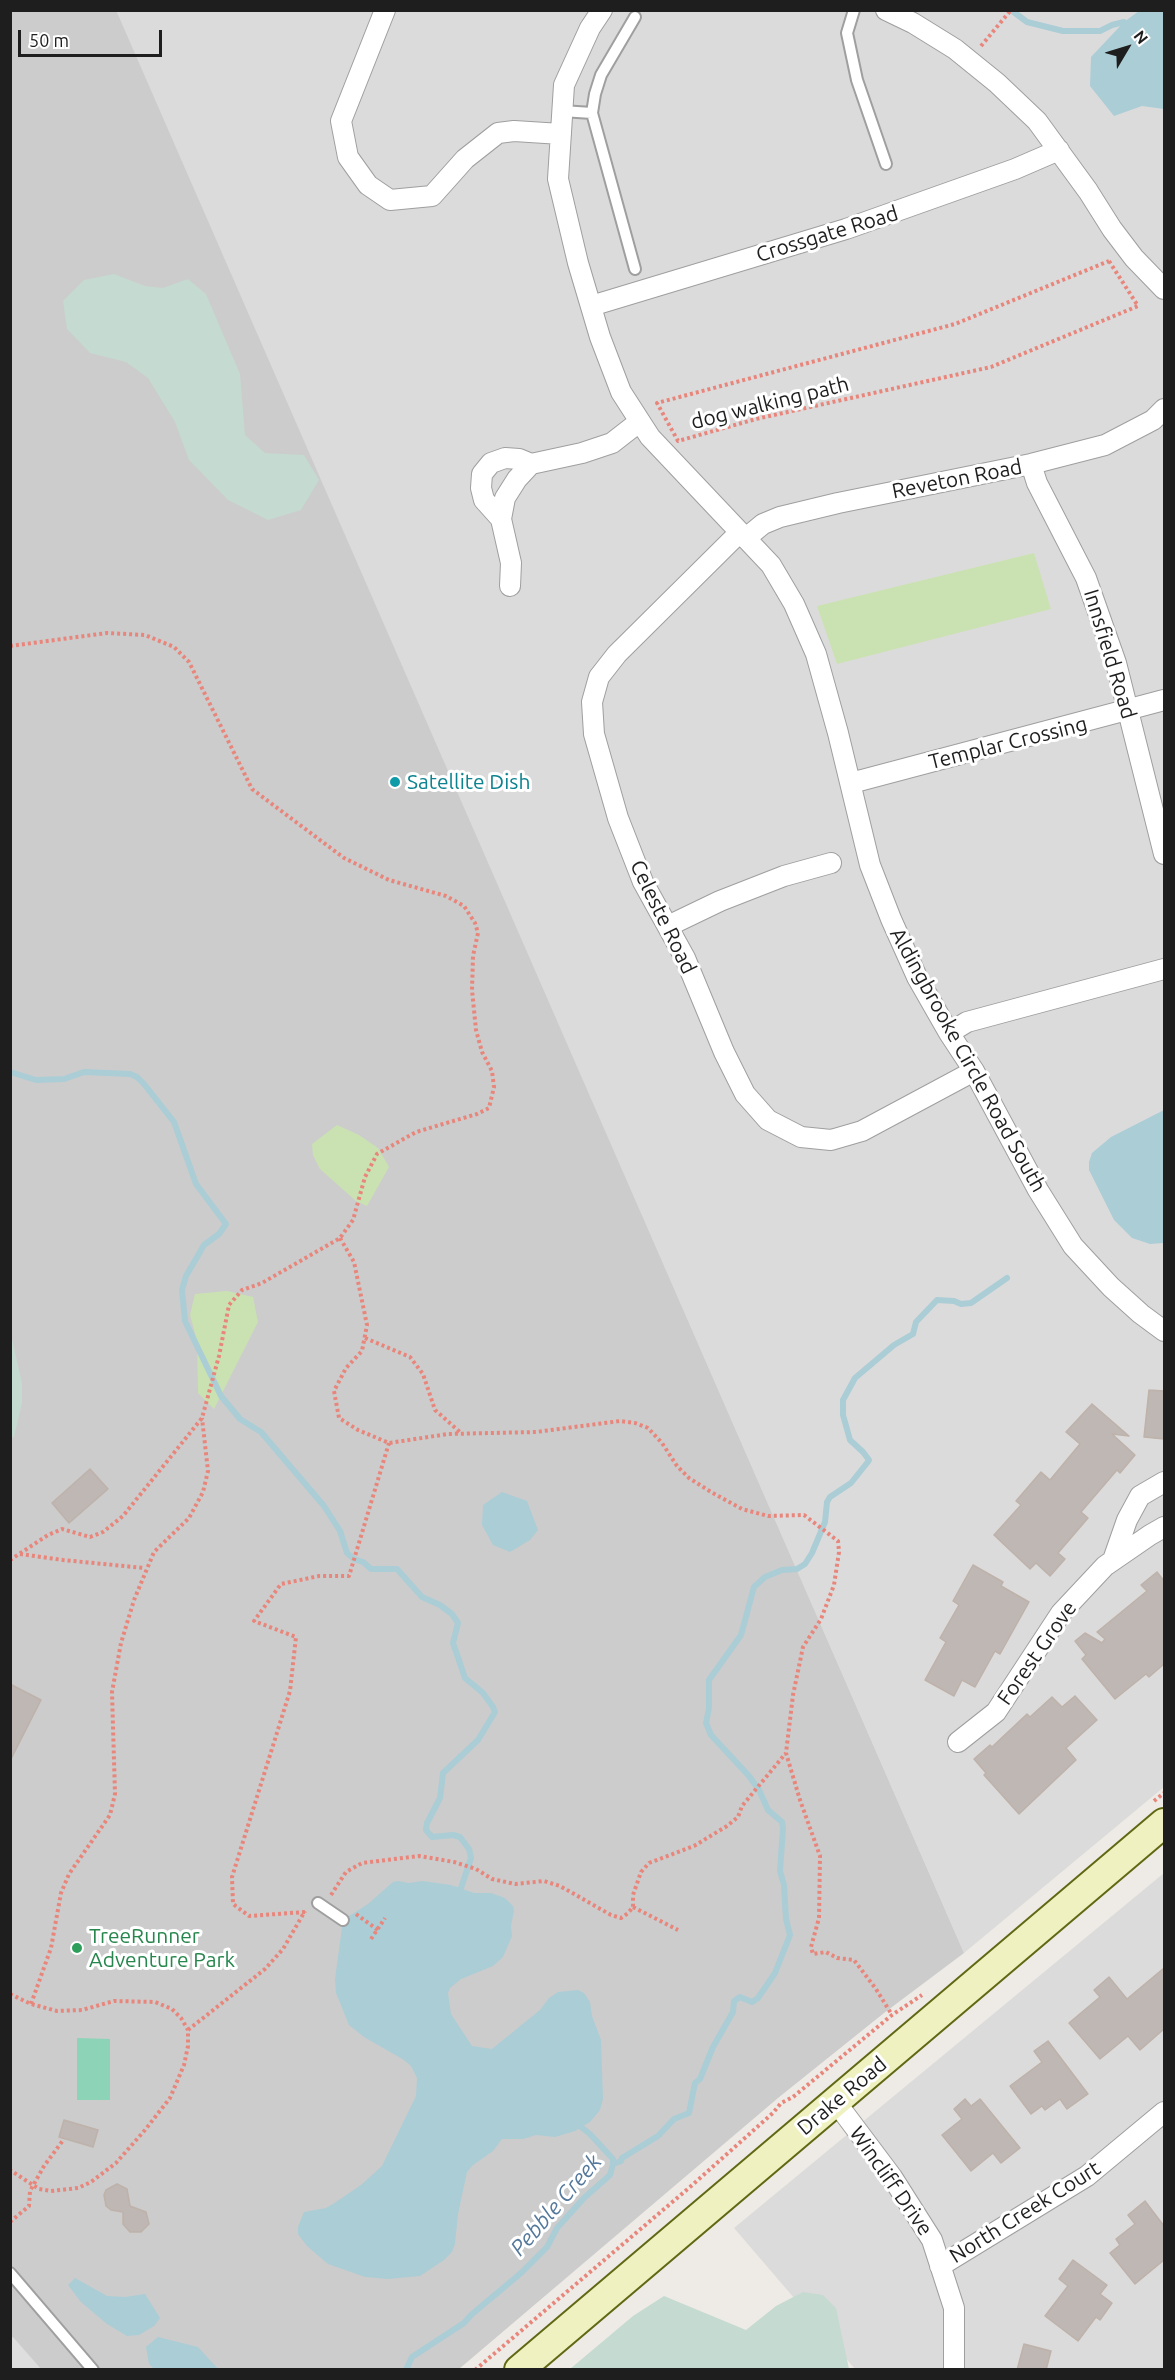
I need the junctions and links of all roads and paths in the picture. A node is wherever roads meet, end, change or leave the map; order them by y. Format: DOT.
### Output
graph roads {
  1 [pos="385,10"];
  2 [pos="602,10"];
  3 [pos="854,10"];
  4 [pos="886,10"];
  5 [pos="1011,10"];
  6 [pos="635,17"];
  7 [pos="970,62"];
  8 [pos="562,111"];
  9 [pos="592,113"];
  10 [pos="561,134"];
  11 [pos="1059,150"];
  12 [pos="886,164"];
  13 [pos="1109,261"];
  14 [pos="635,269"];
  15 [pos="1161,280"];
  16 [pos="591,306"];
  17 [pos="1164,409"];
  18 [pos="639,422"];
  19 [pos="531,464"];
  20 [pos="1031,464"];
  21 [pos="501,519"];
  22 [pos="743,535"];
  23 [pos="510,586"];
  24 [pos="10,646"];
  25 [pos="1164,700"];
  26 [pos="1129,711"];
  27 [pos="851,783"];
  28 [pos="1164,854"];
  29 [pos="831,863"];
  30 [pos="668,926"];
  31 [pos="1164,969"];
  32 [pos="949,1033"];
  33 [pos="974,1071"];
  34 [pos="340,1238"];
  35 [pos="1164,1331"];
  36 [pos="365,1338"];
  37 [pos="202,1418"];
  38 [pos="462,1434"];
  39 [pos="389,1443"];
  40 [pos="1164,1482"];
  41 [pos="1164,1527"];
  42 [pos="20,1554"];
  43 [pos="10,1560"];
  44 [pos="1113,1560"];
  45 [pos="144,1568"];
  46 [pos="958,1742"];
  47 [pos="786,1753"];
  48 [pos="1164,1793"];
  49 [pos="1158,1813"];
  50 [pos="330,1896"];
  51 [pos="337,1901"];
  52 [pos="318,1904"];
  53 [pos="633,1907"];
  54 [pos="351,1910"];
  55 [pos="305,1912"];
  56 [pos="385,1918"];
  57 [pos="343,1920"];
  58 [pos="378,1930"];
  59 [pos="678,1930"];
  60 [pos="371,1939"];
  61 [pos="10,1994"];
  62 [pos="923,1994"];
  63 [pos="31,2004"];
  64 [pos="891,2015"];
  65 [pos="188,2030"];
  66 [pos="835,2102"];
  67 [pos="1164,2112"];
  68 [pos="64,2139"];
  69 [pos="10,2170"];
  70 [pos="33,2186"];
  71 [pos="10,2222"];
  72 [pos="940,2265"];
  73 [pos="13,2280"];
  74 [pos="93,2370"];
  75 [pos="475,2370"];
  76 [pos="519,2370"];
  77 [pos="954,2370"];
  1 -- 10 [label="street"];
  2 -- 8 [label="street, Aldingbrooke Circle Road South"];
  3 -- 12 [label="lane"];
  4 -- 7 [label="street"];
  5 -- 7 [label="path"];
  6 -- 9 [label="lane"];
  7 -- 11 [label="street"];
  8 -- 9 [label="lane"];
  8 -- 10 [label="street, Aldingbrooke Circle Road South"];
  9 -- 14 [label="lane"];
  10 -- 16 [label="street, Aldingbrooke Circle Road South"];
  11 -- 15 [label="street"];
  11 -- 16 [label="street, Crossgate Road"];
  13 -- 13 [label="path, dog walking path"];
  16 -- 18 [label="street, Aldingbrooke Circle Road South"];
  17 -- 20 [label="street, Reveton Road"];
  18 -- 19 [label="street"];
  18 -- 22 [label="street, Aldingbrooke Circle Road South"];
  19 -- 21 [label="street"];
  19 -- 21 [label="street"];
  20 -- 22 [label="street, Reveton Road"];
  20 -- 26 [label="street, Innsfield Road"];
  21 -- 23 [label="street"];
  22 -- 27 [label="street, Aldingbrooke Circle Road South"];
  22 -- 30 [label="street, Celeste Road"];
  24 -- 34 [label="path"];
  25 -- 26 [label="street, Templar Crossing"];
  26 -- 27 [label="street, Templar Crossing"];
  26 -- 28 [label="street, Innsfield Road"];
  27 -- 32 [label="street, Aldingbrooke Circle Road South"];
  29 -- 30 [label="street"];
  30 -- 33 [label="street, Celeste Road"];
  31 -- 32 [label="street"];
  32 -- 33 [label="street, Aldingbrooke Circle Road South"];
  33 -- 35 [label="street, Aldingbrooke Circle Road South"];
  34 -- 36 [label="path"];
  34 -- 37 [label="path"];
  36 -- 38 [label="path"];
  36 -- 39 [label="path"];
  37 -- 42 [label="path"];
  37 -- 63 [label="path"];
  38 -- 39 [label="path"];
  38 -- 47 [label="path"];
  39 -- 55 [label="path"];
  40 -- 44 [label="street, Forest Grove"];
  41 -- 44 [label="street, Forest Grove"];
  42 -- 43 [label="path"];
  42 -- 45 [label="path"];
  44 -- 46 [label="street, Forest Grove"];
  47 -- 53 [label="path"];
  47 -- 64 [label="path"];
  48 -- 49 [label="path"];
  49 -- 66 [label="street, Drake Road"];
  50 -- 51 [label="path"];
  50 -- 52 [label="path"];
  50 -- 53 [label="path"];
  52 -- 55 [label="path"];
  52 -- 57 [label="lane"];
  53 -- 59 [label="path"];
  54 -- 58 [label="path"];
  55 -- 65 [label="path"];
  56 -- 58 [label="path"];
  58 -- 60 [label="path"];
  61 -- 63 [label="path"];
  62 -- 64 [label="path"];
  63 -- 65 [label="path"];
  64 -- 75 [label="path"];
  65 -- 70 [label="path"];
  66 -- 72 [label="street, Wincliff Drive"];
  66 -- 76 [label="street, Drake Road"];
  67 -- 72 [label="street, North Creek Court"];
  68 -- 70 [label="path"];
  69 -- 70 [label="path"];
  70 -- 71 [label="path"];
  72 -- 77 [label="street, Wincliff Drive"];
  73 -- 74 [label="lane"];
}
